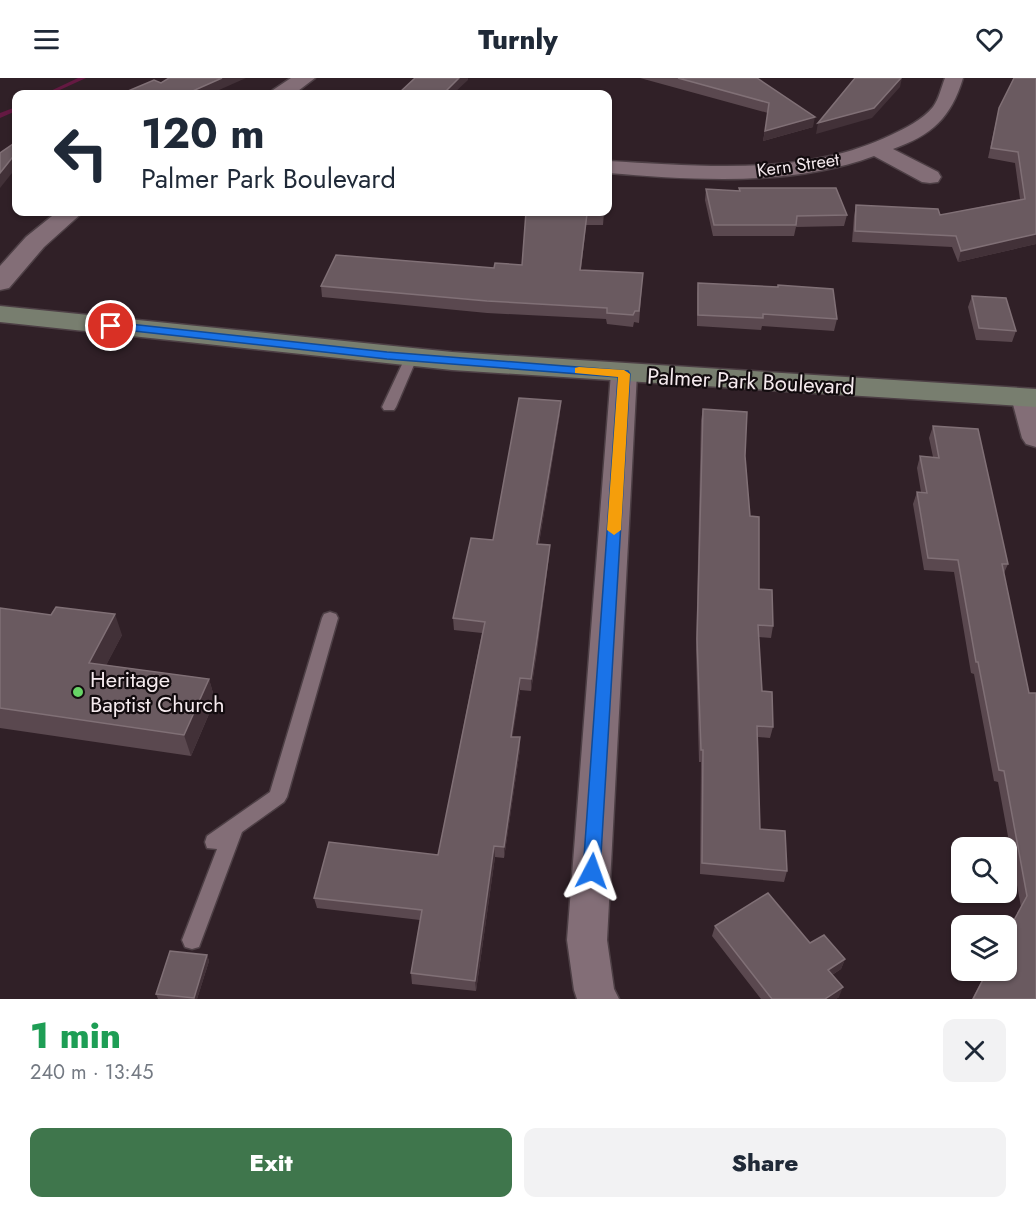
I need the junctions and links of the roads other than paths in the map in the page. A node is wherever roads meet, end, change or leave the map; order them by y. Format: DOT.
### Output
graph roads {
  1 [pos="304,78"];
  2 [pos="954,78"];
  3 [pos="286,90"];
  4 [pos="876,149"];
  5 [pos="612,167"];
  6 [pos="930,177"];
  7 [pos="66,216"];
  8 [pos="0,282"];
  9 [pos="0,314"];
  10 [pos="411,358"];
  11 [pos="624,374"];
  12 [pos="1030,397"];
  13 [pos="389,407"];
  14 [pos="1036,438"];
  15 [pos="330,618"];
  16 [pos="235,827"];
  17 [pos="214,842"];
  18 [pos="192,940"];
  19 [pos="598,999"];
  1 -- 3 [label="street"];
  2 -- 4 [label="street, Kern Street"];
  4 -- 5 [label="street, Kern Street"];
  4 -- 6 [label="street"];
  7 -- 8 [label="street"];
  9 -- 10 [label="main road, Palmer Park Boulevard"];
  10 -- 11 [label="main road, Palmer Park Boulevard"];
  10 -- 13 [label="lane"];
  11 -- 12 [label="main road, Palmer Park Boulevard"];
  11 -- 19 [label="street"];
  12 -- 14 [label="street"];
  15 -- 16 [label="lane"];
  16 -- 17 [label="lane"];
  16 -- 18 [label="lane"];
}
